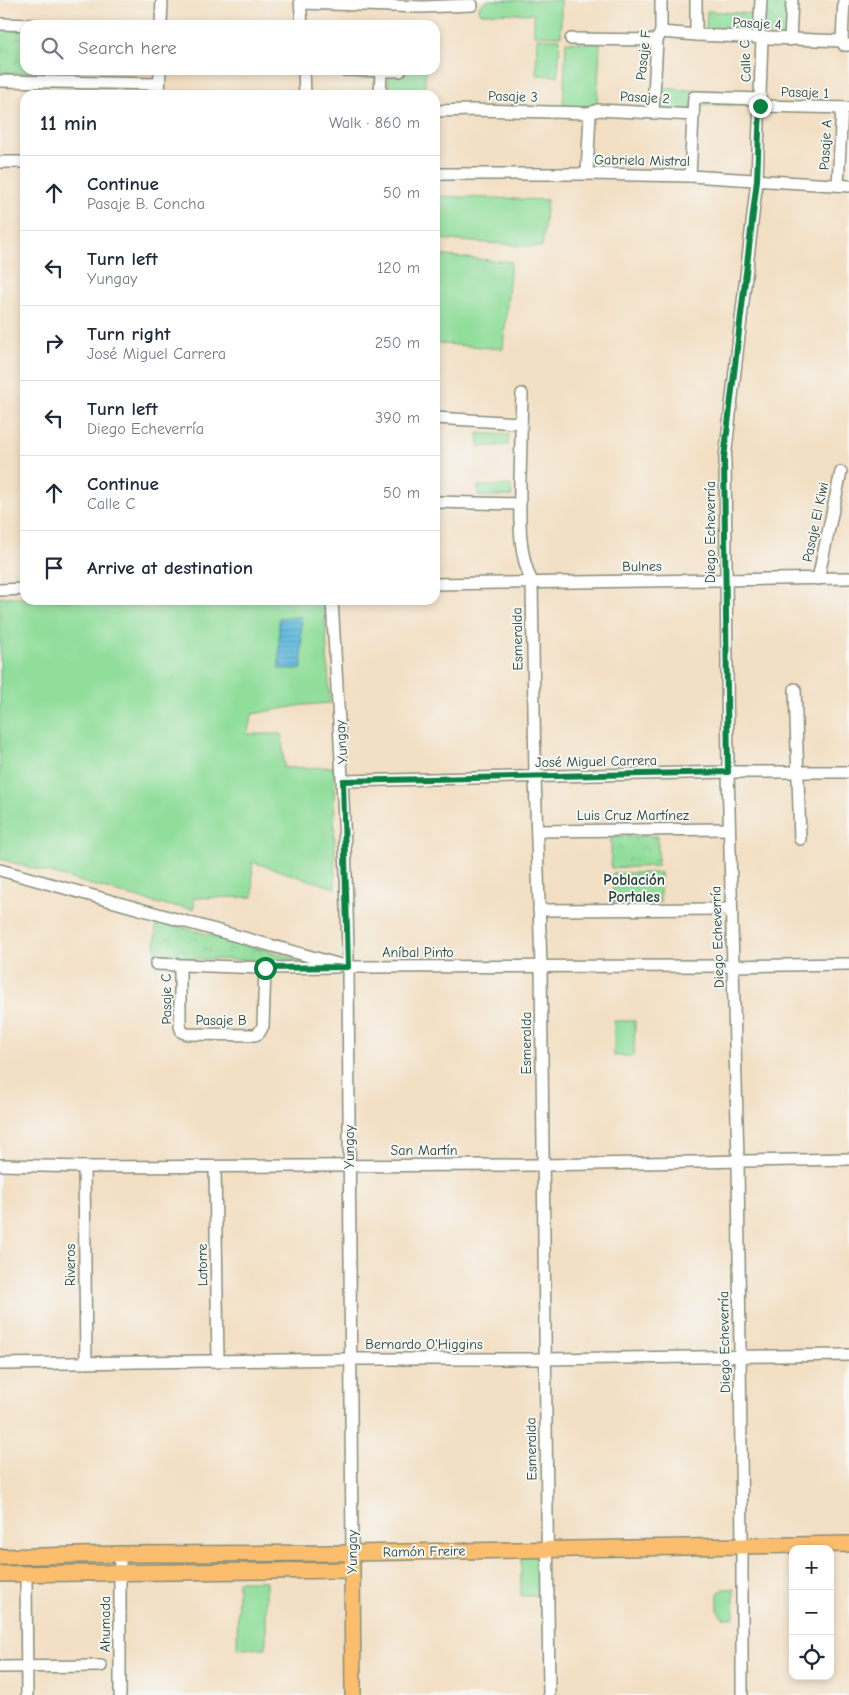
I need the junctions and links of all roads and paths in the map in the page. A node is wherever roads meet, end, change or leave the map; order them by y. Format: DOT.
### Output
graph roads {
  1 [pos="162,0"];
  2 [pos="661,0"];
  3 [pos="696,0"];
  4 [pos="761,0"];
  5 [pos="792,0"];
  6 [pos="844,0"];
  7 [pos="301,1"];
  8 [pos="364,2"];
  9 [pos="474,2"];
  10 [pos="161,20"];
  11 [pos="302,20"];
  12 [pos="0,24"];
  13 [pos="20,25"];
  14 [pos="697,35"];
  15 [pos="659,36"];
  16 [pos="762,38"];
  17 [pos="571,39"];
  18 [pos="790,40"];
  19 [pos="845,43"];
  20 [pos="160,75"];
  21 [pos="304,75"];
  22 [pos="380,75"];
  23 [pos="0,81"];
  24 [pos="159,90"];
  25 [pos="305,90"];
  26 [pos="380,90"];
  27 [pos="760,102"];
  28 [pos="846,108"];
  29 [pos="440,111"];
  30 [pos="592,112"];
  31 [pos="653,112"];
  32 [pos="694,115"];
  33 [pos="0,162"];
  34 [pos="20,162"];
  35 [pos="440,174"];
  36 [pos="587,174"];
  37 [pos="690,176"];
  38 [pos="757,180"];
  39 [pos="843,185"];
  40 [pos="522,394"];
  41 [pos="440,418"];
  42 [pos="521,423"];
  43 [pos="841,472"];
  44 [pos="440,502"];
  45 [pos="520,504"];
  46 [pos="849,578"];
  47 [pos="818,579"];
  48 [pos="725,580"];
  49 [pos="532,582"];
  50 [pos="440,584"];
  51 [pos="20,589"];
  52 [pos="0,590"];
  53 [pos="332,605"];
  54 [pos="795,689"];
  55 [pos="728,772"];
  56 [pos="799,772"];
  57 [pos="849,772"];
  58 [pos="535,777"];
  59 [pos="343,781"];
  60 [pos="729,829"];
  61 [pos="537,831"];
  62 [pos="800,839"];
  63 [pos="0,870"];
  64 [pos="731,908"];
  65 [pos="539,910"];
  66 [pos="156,964"];
  67 [pos="849,964"];
  68 [pos="180,966"];
  69 [pos="540,966"];
  70 [pos="733,966"];
  71 [pos="348,967"];
  72 [pos="265,968"];
  73 [pos="182,1032"];
  74 [pos="849,1158"];
  75 [pos="738,1160"];
  76 [pos="0,1165"];
  77 [pos="349,1165"];
  78 [pos="542,1165"];
  79 [pos="84,1167"];
  80 [pos="215,1167"];
  81 [pos="849,1355"];
  82 [pos="739,1356"];
  83 [pos="349,1359"];
  84 [pos="544,1359"];
  85 [pos="218,1362"];
  86 [pos="86,1363"];
  87 [pos="0,1364"];
  88 [pos="849,1544"];
  89 [pos="742,1546"];
  90 [pos="548,1549"];
  91 [pos="352,1553"];
  92 [pos="120,1554"];
  93 [pos="0,1557"];
  94 [pos="352,1570"];
  95 [pos="120,1573"];
  96 [pos="0,1574"];
  97 [pos="26,1574"];
  98 [pos="27,1666"];
  99 [pos="100,1666"];
  100 [pos="0,1667"];
  101 [pos="27,1695"];
  102 [pos="120,1695"];
  103 [pos="353,1695"];
  104 [pos="549,1695"];
  105 [pos="742,1695"];
  1 -- 10 [label="street"];
  2 -- 15 [label="street, Pasaje F"];
  3 -- 14 [label="street"];
  4 -- 16 [label="street, Calle C"];
  5 -- 18 [label="street"];
  6 -- 19 [label="street"];
  7 -- 8 [label="street"];
  7 -- 11 [label="street"];
  8 -- 9 [label="street"];
  12 -- 13 [label="street"];
  14 -- 15 [label="street, Pasaje 4"];
  14 -- 16 [label="street, Pasaje 4"];
  15 -- 17 [label="street, Pasaje 4"];
  15 -- 31 [label="street, Pasaje F"];
  16 -- 18 [label="street, Pasaje 4"];
  16 -- 27 [label="street, Calle C"];
  18 -- 19 [label="street, Pasaje 4"];
  20 -- 24 [label="street"];
  21 -- 25 [label="street"];
  22 -- 26 [label="street"];
  23 -- 24 [label="street"];
  27 -- 28 [label="street, Pasaje 1"];
  27 -- 32 [label="street, Pasaje 1"];
  27 -- 38 [label="street, Calle C"];
  28 -- 39 [label="street, Pasaje A"];
  29 -- 30 [label="street, Pasaje 3"];
  30 -- 31 [label="street, Pasaje 2"];
  30 -- 36 [label="street"];
  31 -- 32 [label="street, Pasaje 2"];
  32 -- 37 [label="street"];
  33 -- 34 [label="street"];
  35 -- 36 [label="street, Gabriela Mistral"];
  36 -- 37 [label="street, Gabriela Mistral"];
  37 -- 38 [label="street, Gabriela Mistral"];
  38 -- 39 [label="street, Gabriela Mistral"];
  38 -- 48 [label="street, Diego Echeverría"];
  40 -- 42 [label="street, Esmeralda"];
  41 -- 42 [label="street"];
  42 -- 45 [label="street, Esmeralda"];
  43 -- 47 [label="street, Pasaje El Kiwi"];
  44 -- 45 [label="street"];
  45 -- 49 [label="street, Esmeralda"];
  46 -- 47 [label="street, Bulnes"];
  47 -- 48 [label="street, Bulnes"];
  48 -- 49 [label="street, Bulnes"];
  48 -- 55 [label="street, Diego Echeverría"];
  49 -- 50 [label="street, Bulnes"];
  49 -- 58 [label="street, Esmeralda"];
  51 -- 52 [label="street"];
  53 -- 59 [label="street, Yungay"];
  54 -- 56 [label="street"];
  55 -- 56 [label="street, José Miguel Carrera"];
  55 -- 58 [label="street, José Miguel Carrera"];
  55 -- 60 [label="street, Diego Echeverría"];
  56 -- 57 [label="street, José Miguel Carrera"];
  56 -- 62 [label="street"];
  58 -- 59 [label="street, José Miguel Carrera"];
  58 -- 61 [label="street, Esmeralda"];
  59 -- 71 [label="street, Yungay"];
  60 -- 61 [label="street, Luis Cruz Martínez"];
  60 -- 64 [label="street, Diego Echeverría"];
  61 -- 65 [label="street, Esmeralda"];
  63 -- 71 [label="street, Aníbal Pinto"];
  64 -- 65 [label="street"];
  64 -- 70 [label="street, Diego Echeverría"];
  65 -- 69 [label="street, Esmeralda"];
  66 -- 68 [label="street"];
  67 -- 70 [label="street, Aníbal Pinto"];
  68 -- 72 [label="street"];
  68 -- 73 [label="street, Pasaje C"];
  69 -- 70 [label="street, Aníbal Pinto"];
  69 -- 71 [label="street, Aníbal Pinto"];
  69 -- 78 [label="street, Esmeralda"];
  70 -- 75 [label="street, Diego Echeverría"];
  71 -- 72 [label="street"];
  71 -- 77 [label="street, Yungay"];
  72 -- 73 [label="street, Pasaje B"];
  74 -- 75 [label="street, San Martín"];
  75 -- 78 [label="street, San Martín"];
  75 -- 82 [label="street, Diego Echeverría"];
  76 -- 79 [label="street, San Martín"];
  77 -- 78 [label="street, San Martín"];
  77 -- 80 [label="street, San Martín"];
  77 -- 83 [label="street, Yungay"];
  78 -- 84 [label="street, Esmeralda"];
  79 -- 80 [label="street, San Martín"];
  79 -- 86 [label="street, Riveros"];
  80 -- 85 [label="street, Latorre"];
  81 -- 82 [label="street, Bernardo O'Higgins"];
  82 -- 84 [label="street, Bernardo O'Higgins"];
  82 -- 89 [label="street, Diego Echeverría"];
  83 -- 84 [label="street, Bernardo O'Higgins"];
  83 -- 85 [label="street, Bernardo O'Higgins"];
  83 -- 91 [label="street, Yungay"];
  84 -- 90 [label="street, Esmeralda"];
  85 -- 86 [label="street, Bernardo O'Higgins"];
  86 -- 87 [label="street, Bernardo O'Higgins"];
  88 -- 89 [label="main road, Ramón Freire"];
  89 -- 90 [label="main road, Ramón Freire"];
  89 -- 105 [label="street, Diego Echeverría"];
  90 -- 91 [label="main road, Ramón Freire"];
  90 -- 104 [label="street, Esmeralda"];
  91 -- 92 [label="main road, Ramón Freire"];
  91 -- 94 [label="main road, Yungay"];
  92 -- 93 [label="main road, Ramón Freire"];
  92 -- 95 [label="street, Ahumada"];
  94 -- 95 [label="main road"];
  94 -- 103 [label="main road, Yungay"];
  95 -- 97 [label="main road"];
  95 -- 102 [label="street, Ahumada"];
  96 -- 97 [label="main road"];
  97 -- 98 [label="street"];
  98 -- 99 [label="street"];
  98 -- 100 [label="street"];
  98 -- 101 [label="street"];
}
